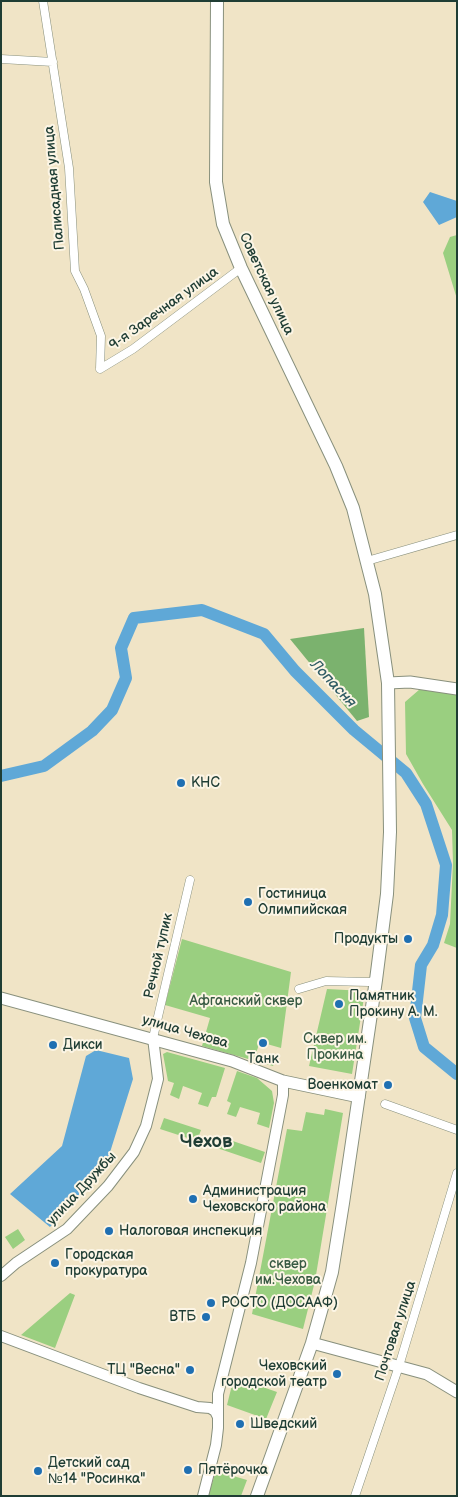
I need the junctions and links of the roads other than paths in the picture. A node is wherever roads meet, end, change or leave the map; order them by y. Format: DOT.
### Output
graph roads {
  1 [pos="43,1"];
  2 [pos="217,1"];
  3 [pos="1,59"];
  4 [pos="53,62"];
  5 [pos="241,268"];
  6 [pos="100,369"];
  7 [pos="457,535"];
  8 [pos="367,561"];
  9 [pos="388,683"];
  10 [pos="457,688"];
  11 [pos="190,880"];
  12 [pos="376,980"];
  13 [pos="299,989"];
  14 [pos="1,998"];
  15 [pos="153,1038"];
  16 [pos="282,1081"];
  17 [pos="359,1098"];
  18 [pos="385,1104"];
  19 [pos="457,1130"];
  20 [pos="457,1173"];
  21 [pos="1,1276"];
  22 [pos="1,1336"];
  23 [pos="312,1343"];
  24 [pos="399,1366"];
  25 [pos="457,1392"];
  26 [pos="218,1394"];
  27 [pos="202,1407"];
  28 [pos="218,1416"];
  29 [pos="203,1496"];
  30 [pos="257,1496"];
  31 [pos="355,1496"];
  1 -- 4 [label="street, Палисадная улица"];
  2 -- 5 [label="main road, Советская улица"];
  3 -- 4 [label="street"];
  4 -- 6 [label="street, Палисадная улица"];
  5 -- 6 [label="street, 9-я Заречная улица"];
  5 -- 8 [label="main road, Советская улица"];
  7 -- 8 [label="street"];
  8 -- 9 [label="main road, Советская улица"];
  9 -- 10 [label="main road"];
  9 -- 12 [label="main road, Советская улица"];
  11 -- 15 [label="street, Речной тупик"];
  12 -- 13 [label="street"];
  12 -- 17 [label="main road, Советская улица"];
  14 -- 15 [label="main road, улица Чехова"];
  15 -- 16 [label="main road, улица Чехова"];
  15 -- 21 [label="street, улица Дружбы"];
  16 -- 17 [label="main road, улица Чехова"];
  16 -- 26 [label="street"];
  17 -- 23 [label="main road, Советская улица"];
  18 -- 19 [label="street"];
  20 -- 24 [label="street, Почтовая улица"];
  22 -- 27 [label="street"];
  23 -- 24 [label="main road"];
  23 -- 30 [label="main road, Советская улица"];
  24 -- 25 [label="main road"];
  24 -- 31 [label="street, Почтовая улица"];
  26 -- 27 [label="street"];
  26 -- 28 [label="street"];
  27 -- 28 [label="street"];
  28 -- 29 [label="street"];
}
